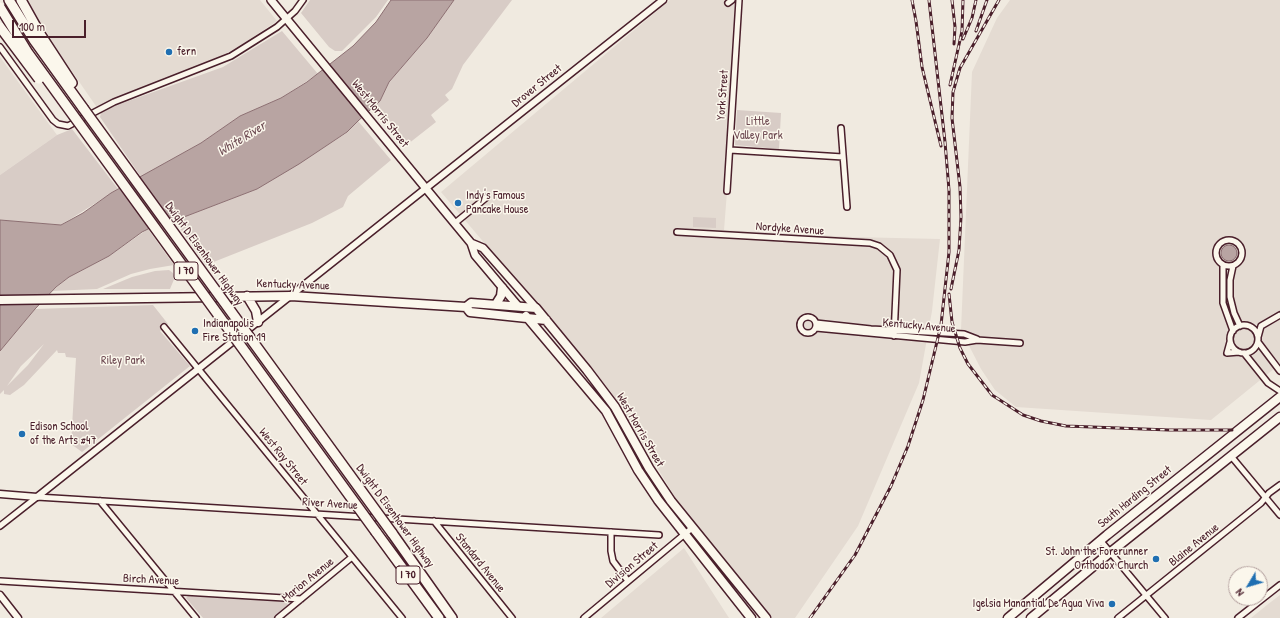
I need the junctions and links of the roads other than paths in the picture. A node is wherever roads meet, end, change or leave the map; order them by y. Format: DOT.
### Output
graph roads {
  1 [pos="9,0"];
  2 [pos="21,0"];
  3 [pos="271,0"];
  4 [pos="303,0"];
  5 [pos="662,0"];
  6 [pos="739,0"];
  7 [pos="0,7"];
  8 [pos="286,19"];
  9 [pos="0,27"];
  10 [pos="0,47"];
  11 [pos="83,108"];
  12 [pos="841,128"];
  13 [pos="730,150"];
  14 [pos="843,157"];
  15 [pos="105,159"];
  16 [pos="426,188"];
  17 [pos="727,192"];
  18 [pos="487,198"];
  19 [pos="847,207"];
  20 [pos="455,223"];
  21 [pos="677,232"];
  22 [pos="471,244"];
  23 [pos="1223,265"];
  24 [pos="1233,266"];
  25 [pos="502,288"];
  26 [pos="247,296"];
  27 [pos="291,296"];
  28 [pos="0,300"];
  29 [pos="496,304"];
  30 [pos="518,306"];
  31 [pos="466,307"];
  32 [pos="536,308"];
  33 [pos="1280,315"];
  34 [pos="527,317"];
  35 [pos="546,320"];
  36 [pos="258,322"];
  37 [pos="1240,326"];
  38 [pos="1261,326"];
  39 [pos="1250,327"];
  40 [pos="164,328"];
  41 [pos="895,330"];
  42 [pos="1234,331"];
  43 [pos="894,336"];
  44 [pos="977,340"];
  45 [pos="1258,340"];
  46 [pos="1230,342"];
  47 [pos="1020,343"];
  48 [pos="1241,353"];
  49 [pos="198,370"];
  50 [pos="1280,371"];
  51 [pos="1280,391"];
  52 [pos="592,395"];
  53 [pos="1280,397"];
  54 [pos="1280,417"];
  55 [pos="630,434"];
  56 [pos="626,447"];
  57 [pos="1231,456"];
  58 [pos="657,481"];
  59 [pos="1280,485"];
  60 [pos="0,494"];
  61 [pos="37,497"];
  62 [pos="1266,498"];
  63 [pos="100,501"];
  64 [pos="317,514"];
  65 [pos="1280,515"];
  66 [pos="434,521"];
  67 [pos="0,526"];
  68 [pos="692,528"];
  69 [pos="612,532"];
  70 [pos="685,534"];
  71 [pos="659,535"];
  72 [pos="1100,540"];
  73 [pos="1110,552"];
  74 [pos="352,557"];
  75 [pos="0,581"];
  76 [pos="628,581"];
  77 [pos="1280,585"];
  78 [pos="174,591"];
  79 [pos="0,595"];
  80 [pos="1146,596"];
  81 [pos="301,599"];
  82 [pos="18,618"];
  83 [pos="196,618"];
  84 [pos="278,618"];
  85 [pos="402,618"];
  86 [pos="439,618"];
  87 [pos="452,618"];
  88 [pos="512,618"];
  89 [pos="584,618"];
  90 [pos="751,618"];
  91 [pos="766,618"];
  92 [pos="1008,618"];
  93 [pos="1031,618"];
  94 [pos="1118,618"];
  95 [pos="1165,618"];
  96 [pos="1238,618"];
  1 -- 11 [label="highway, Dwight D Eisenhower Highway / I 70"];
  2 -- 11 [label="highway"];
  3 -- 8 [label="main road, West Morris Street"];
  4 -- 8 [label="street"];
  5 -- 16 [label="street, Drover Street"];
  6 -- 13 [label="street, York Street"];
  7 -- 15 [label="highway, Dwight D Eisenhower Highway / I 70, bridge"];
  8 -- 10 [label="street"];
  8 -- 16 [label="main road, West Morris Street"];
  9 -- 15 [label="highway, bridge"];
  11 -- 87 [label="highway, Dwight D Eisenhower Highway / I 70, bridge"];
  12 -- 14 [label="street"];
  13 -- 14 [label="street"];
  13 -- 17 [label="street, York Street"];
  14 -- 19 [label="street"];
  15 -- 86 [label="highway, Dwight D Eisenhower Highway / I 70, bridge"];
  16 -- 20 [label="main road, West Morris Street"];
  16 -- 27 [label="street, Drover Street"];
  18 -- 20 [label="street"];
  20 -- 22 [label="main road, West Morris Street"];
  21 -- 41 [label="street, Nordyke Avenue"];
  22 -- 25 [label="main road, West Morris Street"];
  22 -- 32 [label="main road, West Morris Street"];
  23 -- 24 [label="street"];
  23 -- 24 [label="street"];
  23 -- 42 [label="street"];
  24 -- 37 [label="street"];
  25 -- 29 [label="main road"];
  25 -- 30 [label="main road, West Morris Street"];
  26 -- 27 [label="main road, Kentucky Avenue"];
  26 -- 28 [label="main road, Kentucky Avenue"];
  26 -- 36 [label="main road"];
  27 -- 31 [label="main road, Kentucky Avenue"];
  27 -- 36 [label="street, Drover Street"];
  29 -- 30 [label="main road, Kentucky Avenue"];
  29 -- 31 [label="main road, Kentucky Avenue"];
  30 -- 32 [label="main road, Kentucky Avenue"];
  30 -- 34 [label="main road, West Morris Street"];
  31 -- 34 [label="main road, Kentucky Avenue"];
  32 -- 35 [label="main road, West Morris Street"];
  33 -- 38 [label="street"];
  34 -- 35 [label="main road, Kentucky Avenue"];
  34 -- 52 [label="main road, West Morris Street"];
  35 -- 55 [label="main road, West Morris Street"];
  36 -- 49 [label="street, Drover Street"];
  37 -- 39 [label="street"];
  37 -- 42 [label="street"];
  38 -- 39 [label="street"];
  38 -- 45 [label="street"];
  39 -- 45 [label="street"];
  40 -- 49 [label="street, West Ray Street"];
  41 -- 43 [label="street"];
  41 -- 43 [label="street, Kentucky Avenue"];
  41 -- 44 [label="street"];
  42 -- 46 [label="street"];
  43 -- 44 [label="street, Kentucky Avenue"];
  44 -- 47 [label="street, Kentucky Avenue"];
  45 -- 48 [label="street"];
  45 -- 50 [label="street"];
  46 -- 48 [label="street"];
  46 -- 48 [label="street"];
  48 -- 51 [label="street"];
  49 -- 61 [label="street, Drover Street"];
  49 -- 64 [label="street, West Ray Street"];
  52 -- 55 [label="main road"];
  52 -- 56 [label="main road, West Morris Street"];
  53 -- 72 [label="main road, South Harding Street"];
  54 -- 57 [label="main road"];
  55 -- 58 [label="main road, West Morris Street"];
  56 -- 58 [label="main road"];
  56 -- 70 [label="main road, West Morris Street"];
  57 -- 62 [label="street"];
  57 -- 73 [label="main road"];
  58 -- 68 [label="main road, West Morris Street"];
  59 -- 62 [label="street, Blaine Avenue"];
  60 -- 61 [label="street, River Avenue"];
  61 -- 63 [label="street, River Avenue"];
  61 -- 67 [label="street"];
  62 -- 65 [label="street"];
  62 -- 80 [label="street, Blaine Avenue"];
  63 -- 64 [label="street, River Avenue"];
  63 -- 78 [label="street"];
  64 -- 66 [label="street, River Avenue"];
  64 -- 74 [label="street, West Ray Street"];
  66 -- 69 [label="street, River Avenue"];
  66 -- 88 [label="street, Standard Avenue"];
  68 -- 70 [label="street, Division Street"];
  68 -- 91 [label="main road, West Morris Street"];
  69 -- 71 [label="street, River Avenue"];
  69 -- 76 [label="street"];
  70 -- 76 [label="street, Division Street"];
  70 -- 90 [label="main road, West Morris Street"];
  72 -- 73 [label="street"];
  72 -- 92 [label="main road, South Harding Street"];
  73 -- 80 [label="street"];
  73 -- 93 [label="main road"];
  74 -- 81 [label="street, Marion Avenue"];
  74 -- 85 [label="street, West Ray Street"];
  75 -- 78 [label="street, Birch Avenue"];
  76 -- 89 [label="street, Division Street"];
  77 -- 96 [label="street"];
  78 -- 81 [label="street, Birch Avenue"];
  78 -- 83 [label="street"];
  79 -- 82 [label="street"];
  80 -- 94 [label="street, Blaine Avenue"];
  80 -- 95 [label="street"];
  81 -- 84 [label="street, Marion Avenue"];
}
